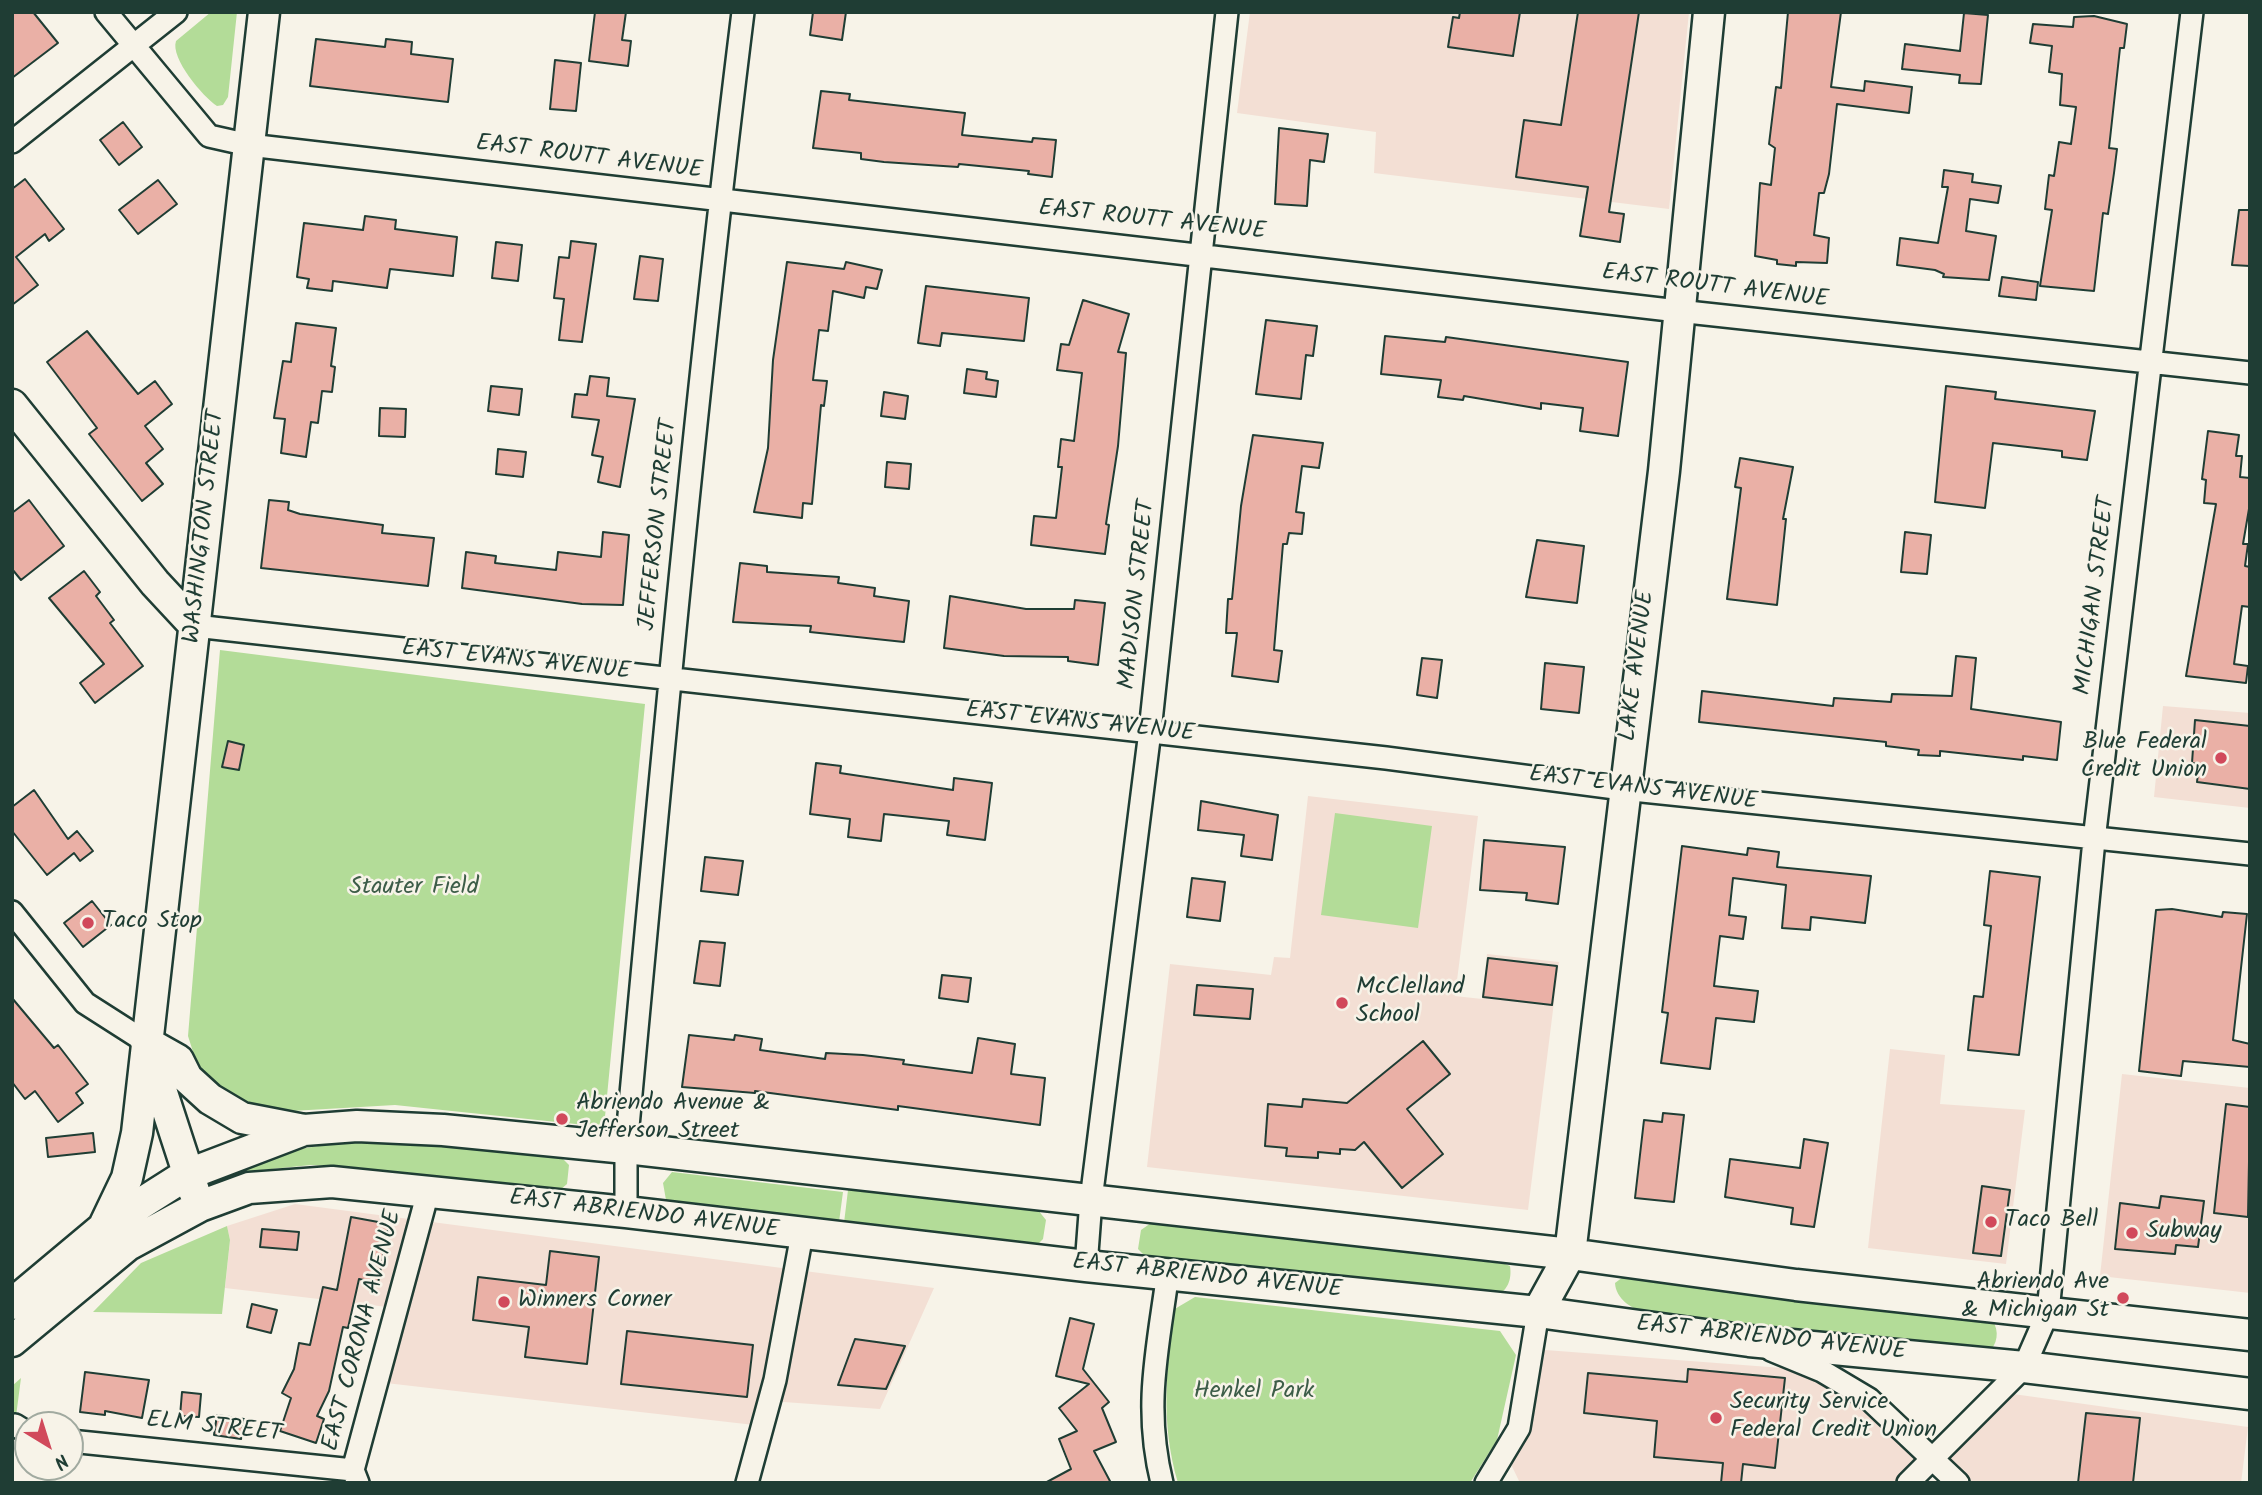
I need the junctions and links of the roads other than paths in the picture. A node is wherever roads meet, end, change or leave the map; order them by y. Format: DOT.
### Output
graph roads {
  1 [pos="107,12"];
  2 [pos="176,12"];
  3 [pos="264,12"];
  4 [pos="743,12"];
  5 [pos="1227,12"];
  6 [pos="1709,12"];
  7 [pos="2192,12"];
  8 [pos="134,46"];
  9 [pos="12,142"];
  10 [pos="249,145"];
  11 [pos="720,201"];
  12 [pos="1202,254"];
  13 [pos="1678,311"];
  14 [pos="2151,364"];
  15 [pos="2250,373"];
  16 [pos="12,405"];
  17 [pos="195,626"];
  18 [pos="670,679"];
  19 [pos="1150,732"];
  20 [pos="1623,789"];
  21 [pos="2094,840"];
  22 [pos="2250,854"];
  23 [pos="12,912"];
  24 [pos="146,1042"];
  25 [pos="304,1130"];
  26 [pos="626,1148"];
  27 [pos="186,1175"];
  28 [pos="428,1192"];
  29 [pos="1091,1200"];
  30 [pos="200,1206"];
  31 [pos="626,1212"];
  32 [pos="104,1227"];
  33 [pos="802,1234"];
  34 [pos="1570,1254"];
  35 [pos="1086,1266"];
  36 [pos="1168,1272"];
  37 [pos="12,1304"];
  38 [pos="1538,1312"];
  39 [pos="2048,1312"];
  40 [pos="2250,1335"];
  41 [pos="12,1341"];
  42 [pos="1749,1341"];
  43 [pos="2024,1367"];
  44 [pos="2250,1394"];
  45 [pos="84,1443"];
  46 [pos="1934,1457"];
  47 [pos="356,1477"];
  48 [pos="747,1483"];
  49 [pos="1162,1483"];
  50 [pos="1486,1483"];
  51 [pos="1908,1483"];
  52 [pos="1958,1483"];
  1 -- 8 [label="street, EAST ROUTT AVENUE"];
  2 -- 8 [label="street"];
  3 -- 10 [label="main road, WASHINGTON STREET"];
  4 -- 11 [label="street, JEFFERSON STREET"];
  5 -- 12 [label="street, MADISON STREET"];
  6 -- 13 [label="main road, LAKE AVENUE"];
  7 -- 14 [label="street, MICHIGAN STREET"];
  8 -- 9 [label="street"];
  8 -- 10 [label="street, EAST ROUTT AVENUE"];
  10 -- 11 [label="street, EAST ROUTT AVENUE"];
  10 -- 17 [label="main road, WASHINGTON STREET"];
  11 -- 12 [label="street, EAST ROUTT AVENUE"];
  11 -- 18 [label="street, JEFFERSON STREET"];
  12 -- 13 [label="street, EAST ROUTT AVENUE"];
  12 -- 19 [label="street, MADISON STREET"];
  13 -- 14 [label="street, EAST ROUTT AVENUE"];
  13 -- 20 [label="main road, LAKE AVENUE"];
  14 -- 15 [label="street, EAST ROUTT AVENUE"];
  14 -- 21 [label="street, MICHIGAN STREET"];
  16 -- 17 [label="main road"];
  17 -- 18 [label="street, EAST EVANS AVENUE"];
  17 -- 24 [label="main road, WASHINGTON STREET"];
  18 -- 19 [label="street, EAST EVANS AVENUE"];
  18 -- 26 [label="street, JEFFERSON STREET"];
  19 -- 20 [label="street, EAST EVANS AVENUE"];
  19 -- 29 [label="street, MADISON STREET"];
  20 -- 21 [label="street, EAST EVANS AVENUE"];
  20 -- 34 [label="main road, LAKE AVENUE"];
  21 -- 22 [label="street, EAST EVANS AVENUE"];
  21 -- 39 [label="street, MICHIGAN STREET"];
  23 -- 24 [label="street"];
  24 -- 25 [label="main road"];
  24 -- 27 [label="main road"];
  24 -- 32 [label="main road, WASHINGTON STREET"];
  25 -- 26 [label="main road"];
  25 -- 27 [label="main road"];
  26 -- 29 [label="main road"];
  26 -- 31 [label="street, JEFFERSON STREET"];
  27 -- 30 [label="main road"];
  27 -- 32 [label="main road"];
  28 -- 30 [label="main road, EAST ABRIENDO AVENUE"];
  28 -- 31 [label="main road, EAST ABRIENDO AVENUE"];
  28 -- 47 [label="street, EAST CORONA AVENUE"];
  29 -- 34 [label="main road"];
  29 -- 35 [label="street, MADISON STREET"];
  30 -- 41 [label="main road, EAST ABRIENDO AVENUE"];
  31 -- 33 [label="main road, EAST ABRIENDO AVENUE"];
  32 -- 37 [label="main road"];
  33 -- 35 [label="main road, EAST ABRIENDO AVENUE"];
  33 -- 48 [label="street"];
  34 -- 38 [label="main road, LAKE AVENUE"];
  34 -- 39 [label="main road"];
  35 -- 36 [label="main road, EAST ABRIENDO AVENUE"];
  36 -- 38 [label="main road, EAST ABRIENDO AVENUE"];
  36 -- 49 [label="street"];
  38 -- 42 [label="main road, EAST ABRIENDO AVENUE"];
  38 -- 50 [label="street"];
  39 -- 40 [label="main road"];
  39 -- 43 [label="street, MICHIGAN STREET"];
  42 -- 43 [label="main road, EAST ABRIENDO AVENUE"];
  42 -- 46 [label="street"];
  43 -- 44 [label="main road, EAST ABRIENDO AVENUE"];
  43 -- 46 [label="street"];
  45 -- 47 [label="street, ELM STREET"];
  46 -- 51 [label="street"];
  46 -- 52 [label="street"];
}
